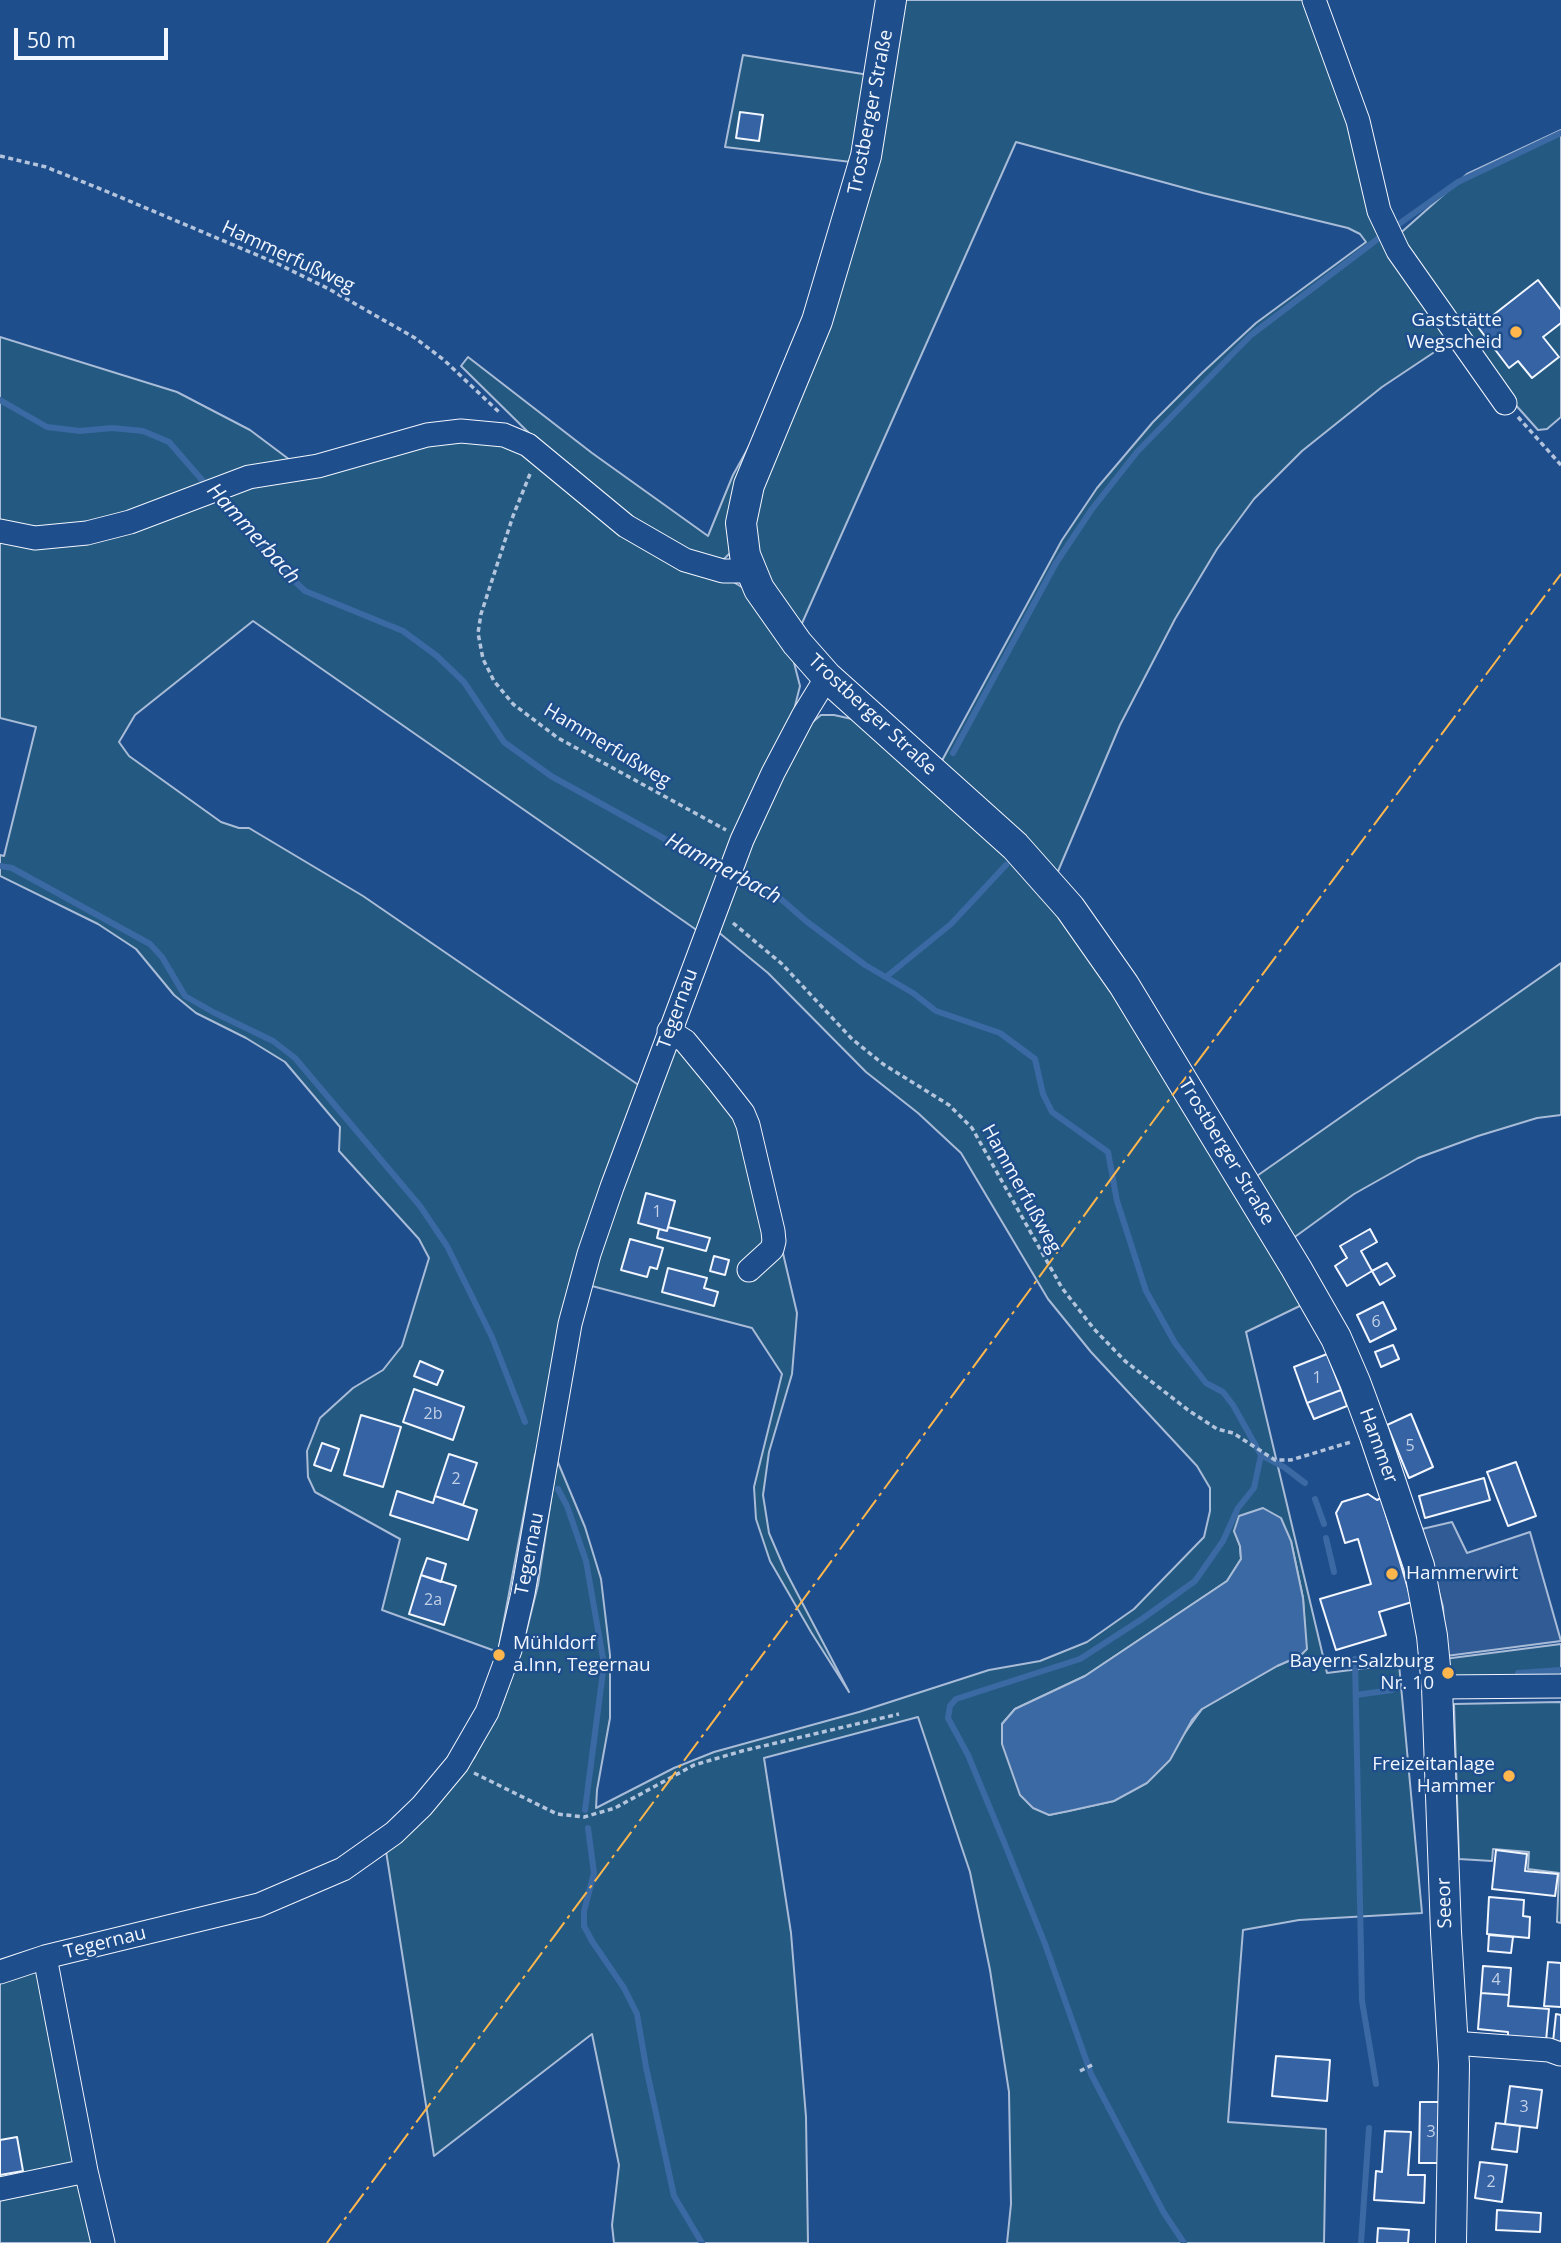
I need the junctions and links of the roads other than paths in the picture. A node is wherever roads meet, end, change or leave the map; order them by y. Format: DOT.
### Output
graph roads {
  1 [pos="891,0"];
  2 [pos="1314,0"];
  3 [pos="1505,403"];
  4 [pos="0,531"];
  5 [pos="750,571"];
  6 [pos="827,677"];
  7 [pos="669,1031"];
  8 [pos="1296,1268"];
  9 [pos="749,1270"];
  10 [pos="1561,1686"];
  11 [pos="1437,1687"];
  12 [pos="46,1957"];
  13 [pos="0,1972"];
  14 [pos="1453,2043"];
  15 [pos="1560,2054"];
  16 [pos="86,2171"];
  17 [pos="0,2189"];
  18 [pos="103,2243"];
  19 [pos="1451,2243"];
  1 -- 5 [label="main road, Trostberger Straße"];
  2 -- 3 [label="street"];
  4 -- 5 [label="street"];
  5 -- 6 [label="main road, Trostberger Straße"];
  6 -- 7 [label="street, Tegernau"];
  6 -- 8 [label="main road, Trostberger Straße"];
  7 -- 9 [label="street"];
  7 -- 12 [label="street, Tegernau"];
  8 -- 11 [label="main road, Hammer"];
  10 -- 11 [label="street"];
  11 -- 14 [label="main road, Seeor"];
  12 -- 13 [label="street, Tegernau"];
  12 -- 16 [label="street, Tegernau"];
  14 -- 15 [label="street"];
  14 -- 19 [label="main road, Seeor"];
  16 -- 17 [label="street"];
  16 -- 18 [label="street, Tegernau"];
}
